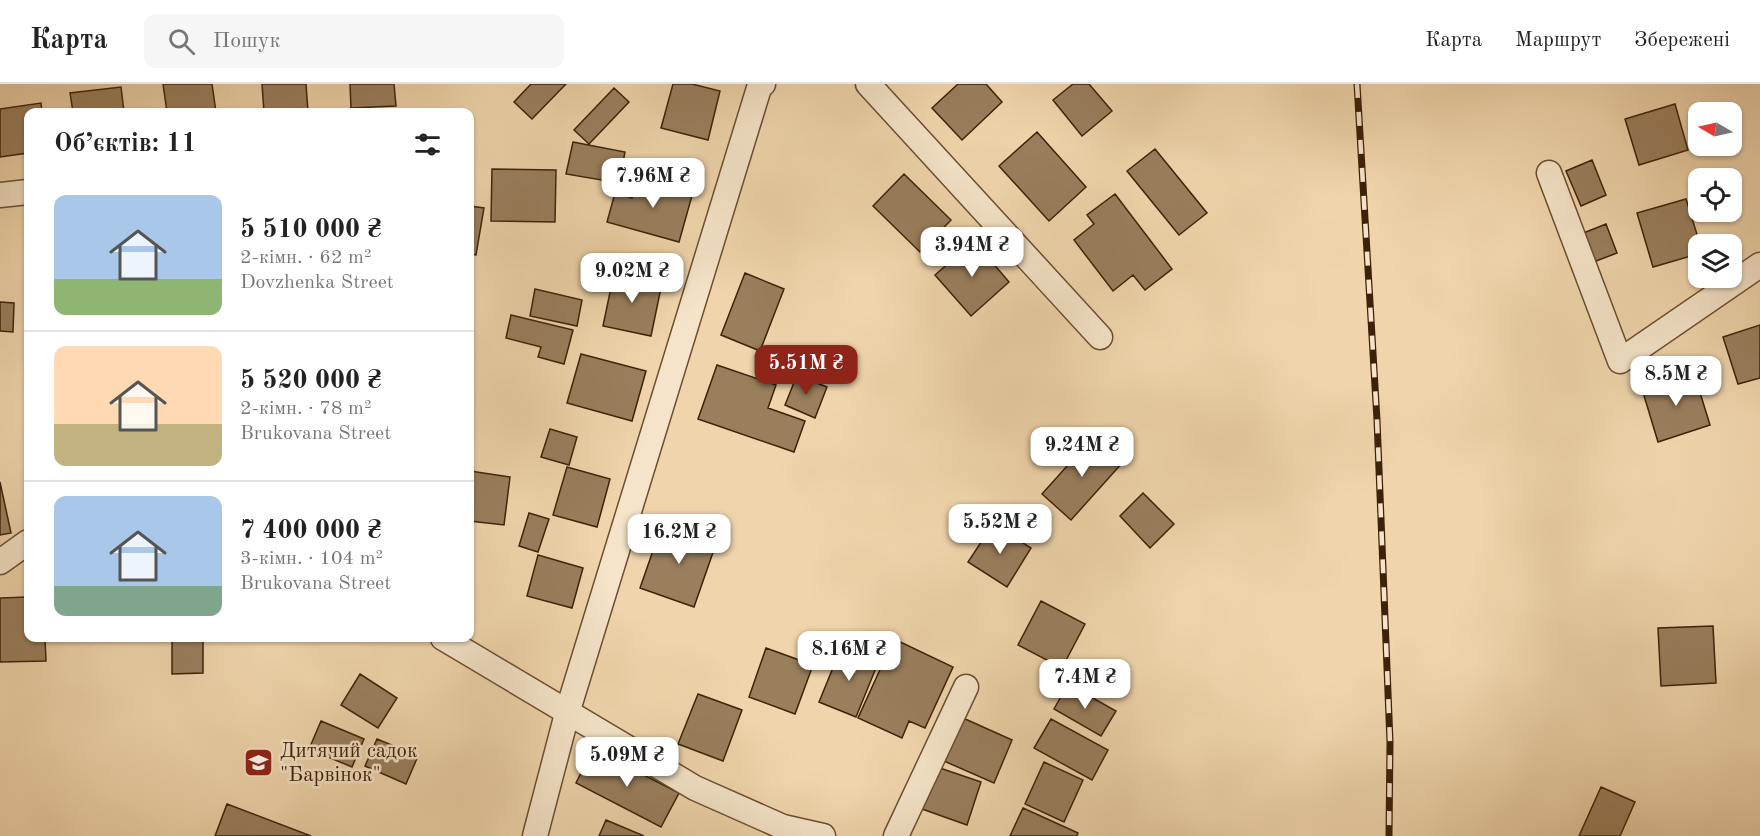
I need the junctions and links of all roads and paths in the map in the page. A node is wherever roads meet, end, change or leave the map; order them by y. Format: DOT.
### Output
graph roads {
  1 [pos="868,84"];
  2 [pos="759,85"];
  3 [pos="1549,174"];
  4 [pos="24,192"];
  5 [pos="0,195"];
  6 [pos="1760,265"];
  7 [pos="1100,337"];
  8 [pos="24,545"];
  9 [pos="0,562"];
  10 [pos="449,642"];
  11 [pos="966,687"];
  12 [pos="568,710"];
  13 [pos="536,836"];
  14 [pos="823,836"];
  15 [pos="896,836"];
  1 -- 7 [label="street"];
  2 -- 12 [label="street"];
  3 -- 6 [label="street"];
  4 -- 5 [label="street"];
  8 -- 9 [label="street"];
  10 -- 12 [label="street"];
  11 -- 15 [label="street"];
  12 -- 13 [label="street"];
  12 -- 14 [label="street"];
}
